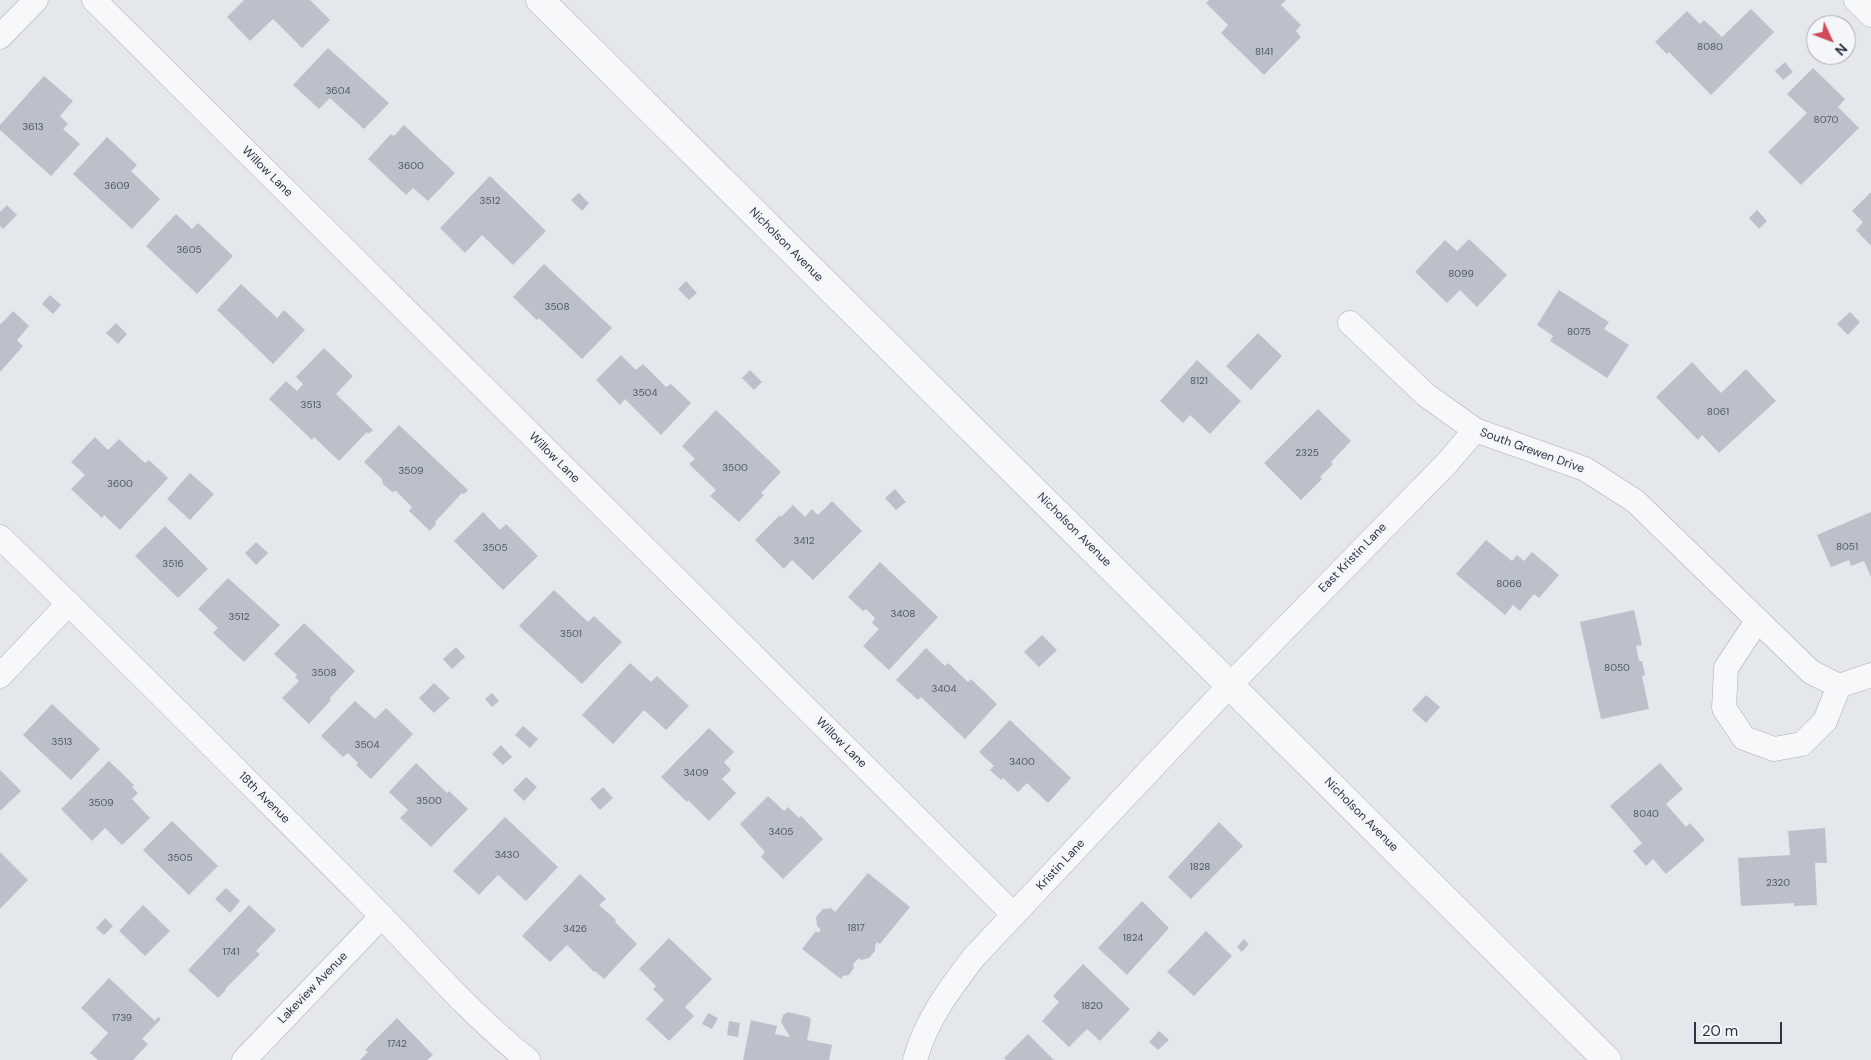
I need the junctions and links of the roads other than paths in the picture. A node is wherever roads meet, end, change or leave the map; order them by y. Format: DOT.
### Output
graph roads {
  1 [pos="36,0"];
  2 [pos="94,0"];
  3 [pos="540,0"];
  4 [pos="1856,0"];
  5 [pos="1871,15"];
  6 [pos="0,37"];
  7 [pos="1350,323"];
  8 [pos="1475,430"];
  9 [pos="0,537"];
  10 [pos="70,604"];
  11 [pos="1757,621"];
  12 [pos="1871,675"];
  13 [pos="0,676"];
  14 [pos="1230,685"];
  15 [pos="1839,686"];
  16 [pos="1014,915"];
  17 [pos="382,916"];
  18 [pos="244,1060"];
  19 [pos="528,1060"];
  20 [pos="915,1060"];
  21 [pos="1608,1060"];
  1 -- 6 [label="street"];
  2 -- 16 [label="street, Willow Lane"];
  3 -- 14 [label="street, Nicholson Avenue"];
  4 -- 5 [label="street"];
  7 -- 8 [label="street, South Grewen Drive"];
  8 -- 11 [label="street, South Grewen Drive"];
  8 -- 14 [label="street, East Kristin Lane"];
  9 -- 10 [label="street, 18th Avenue"];
  10 -- 13 [label="street"];
  10 -- 17 [label="street, 18th Avenue"];
  11 -- 15 [label="street, South Grewen Drive"];
  11 -- 15 [label="street"];
  12 -- 15 [label="street"];
  14 -- 16 [label="street, Kristin Lane"];
  14 -- 21 [label="street, Nicholson Avenue"];
  16 -- 20 [label="street, Kristin Lane"];
  17 -- 18 [label="street, Lakeview Avenue"];
  17 -- 19 [label="street, 18th Avenue"];
}
